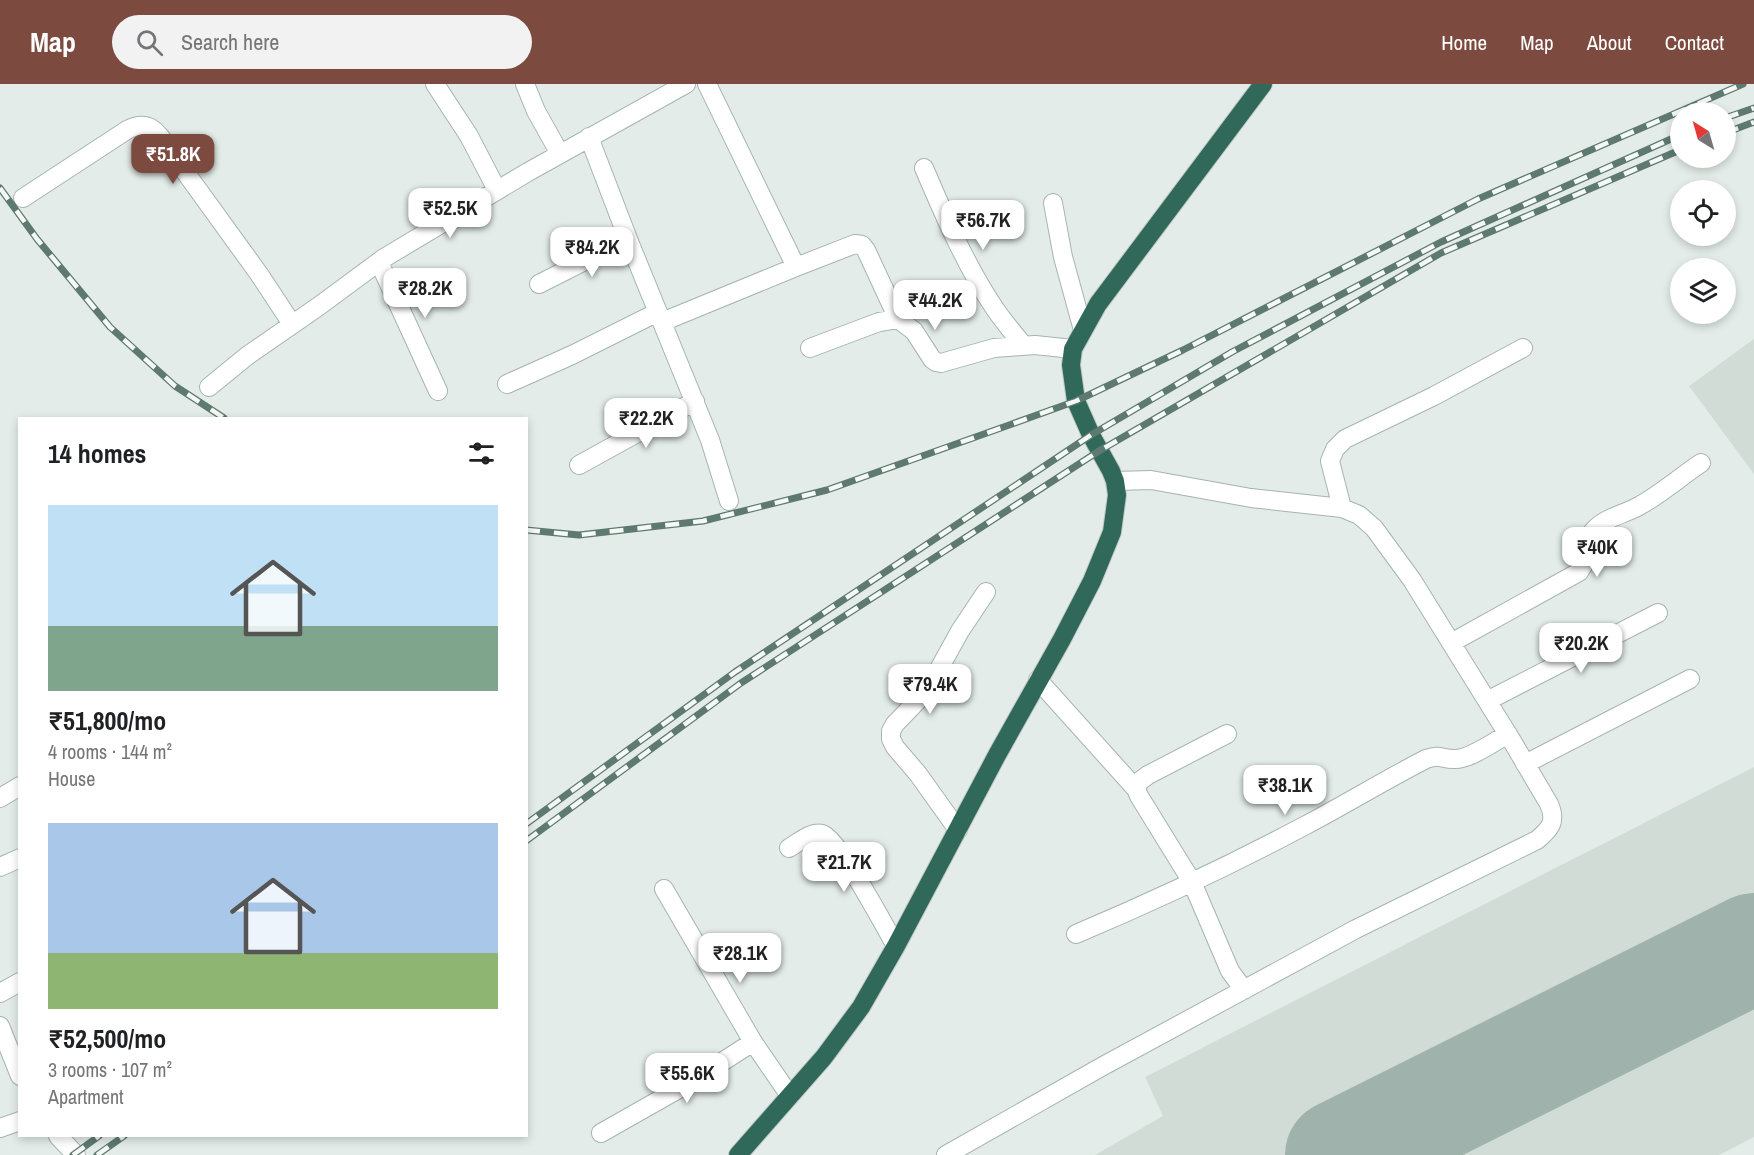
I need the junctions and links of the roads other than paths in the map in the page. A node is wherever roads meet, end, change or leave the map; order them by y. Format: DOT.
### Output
graph roads {
  1 [pos="435,84"];
  2 [pos="525,84"];
  3 [pos="686,84"];
  4 [pos="707,84"];
  5 [pos="1263,84"];
  6 [pos="589,137"];
  7 [pos="560,154"];
  8 [pos="924,168"];
  9 [pos="497,190"];
  10 [pos="23,198"];
  11 [pos="1053,203"];
  12 [pos="628,239"];
  13 [pos="379,262"];
  14 [pos="796,267"];
  15 [pos="539,284"];
  16 [pos="660,317"];
  17 [pos="898,319"];
  18 [pos="292,324"];
  19 [pos="1083,330"];
  20 [pos="1024,346"];
  21 [pos="810,348"];
  22 [pos="1523,348"];
  23 [pos="1073,349"];
  24 [pos="507,384"];
  25 [pos="209,387"];
  26 [pos="438,391"];
  27 [pos="695,401"];
  28 [pos="1701,463"];
  29 [pos="579,465"];
  30 [pos="1115,482"];
  31 [pos="729,501"];
  32 [pos="1342,508"];
  33 [pos="986,592"];
  34 [pos="1658,614"];
  35 [pos="1451,643"];
  36 [pos="1690,679"];
  37 [pos="1038,680"];
  38 [pos="1487,702"];
  39 [pos="1227,734"];
  40 [pos="1508,734"];
  41 [pos="1526,764"];
  42 [pos="18,787"];
  43 [pos="1136,789"];
  44 [pos="0,798"];
  45 [pos="958,830"];
  46 [pos="789,848"];
  47 [pos="18,859"];
  48 [pos="0,867"];
  49 [pos="1192,882"];
  50 [pos="664,889"];
  51 [pos="1076,934"];
  52 [pos="896,946"];
  53 [pos="18,983"];
  54 [pos="1244,990"];
  55 [pos="0,993"];
  56 [pos="0,1026"];
  57 [pos="753,1042"];
  58 [pos="18,1071"];
  59 [pos="790,1096"];
  60 [pos="18,1122"];
  61 [pos="0,1128"];
  62 [pos="601,1133"];
  63 [pos="59,1137"];
  64 [pos="76,1155"];
  65 [pos="738,1155"];
  66 [pos="946,1155"];
  1 -- 9 [label="street"];
  2 -- 7 [label="street"];
  3 -- 6 [label="street"];
  4 -- 14 [label="street"];
  5 -- 19 [label="highway"];
  6 -- 7 [label="street"];
  6 -- 12 [label="street"];
  7 -- 9 [label="street"];
  8 -- 20 [label="street"];
  9 -- 13 [label="street"];
  10 -- 18 [label="street"];
  11 -- 19 [label="street"];
  12 -- 15 [label="street"];
  12 -- 16 [label="street"];
  13 -- 18 [label="street"];
  13 -- 26 [label="street"];
  14 -- 16 [label="street"];
  14 -- 17 [label="street"];
  16 -- 24 [label="street"];
  16 -- 27 [label="street"];
  17 -- 20 [label="street"];
  17 -- 21 [label="street"];
  18 -- 25 [label="street"];
  19 -- 23 [label="highway"];
  20 -- 23 [label="street"];
  22 -- 32 [label="street"];
  23 -- 30 [label="highway"];
  27 -- 29 [label="street"];
  27 -- 31 [label="street"];
  28 -- 35 [label="street"];
  30 -- 32 [label="street"];
  30 -- 37 [label="highway"];
  32 -- 35 [label="street"];
  33 -- 45 [label="street"];
  34 -- 38 [label="street"];
  35 -- 38 [label="street"];
  36 -- 41 [label="street"];
  37 -- 43 [label="street"];
  37 -- 45 [label="highway"];
  38 -- 40 [label="street"];
  39 -- 43 [label="street"];
  40 -- 41 [label="street"];
  40 -- 49 [label="street"];
  41 -- 54 [label="street"];
  42 -- 44 [label="street"];
  43 -- 49 [label="street"];
  45 -- 52 [label="highway"];
  46 -- 52 [label="street"];
  47 -- 48 [label="street"];
  49 -- 51 [label="street"];
  49 -- 54 [label="street"];
  50 -- 57 [label="street"];
  52 -- 59 [label="highway"];
  53 -- 55 [label="street"];
  54 -- 66 [label="street"];
  56 -- 58 [label="street"];
  57 -- 59 [label="street"];
  57 -- 62 [label="street"];
  59 -- 65 [label="highway"];
  60 -- 61 [label="street"];
  63 -- 64 [label="street"];
}
